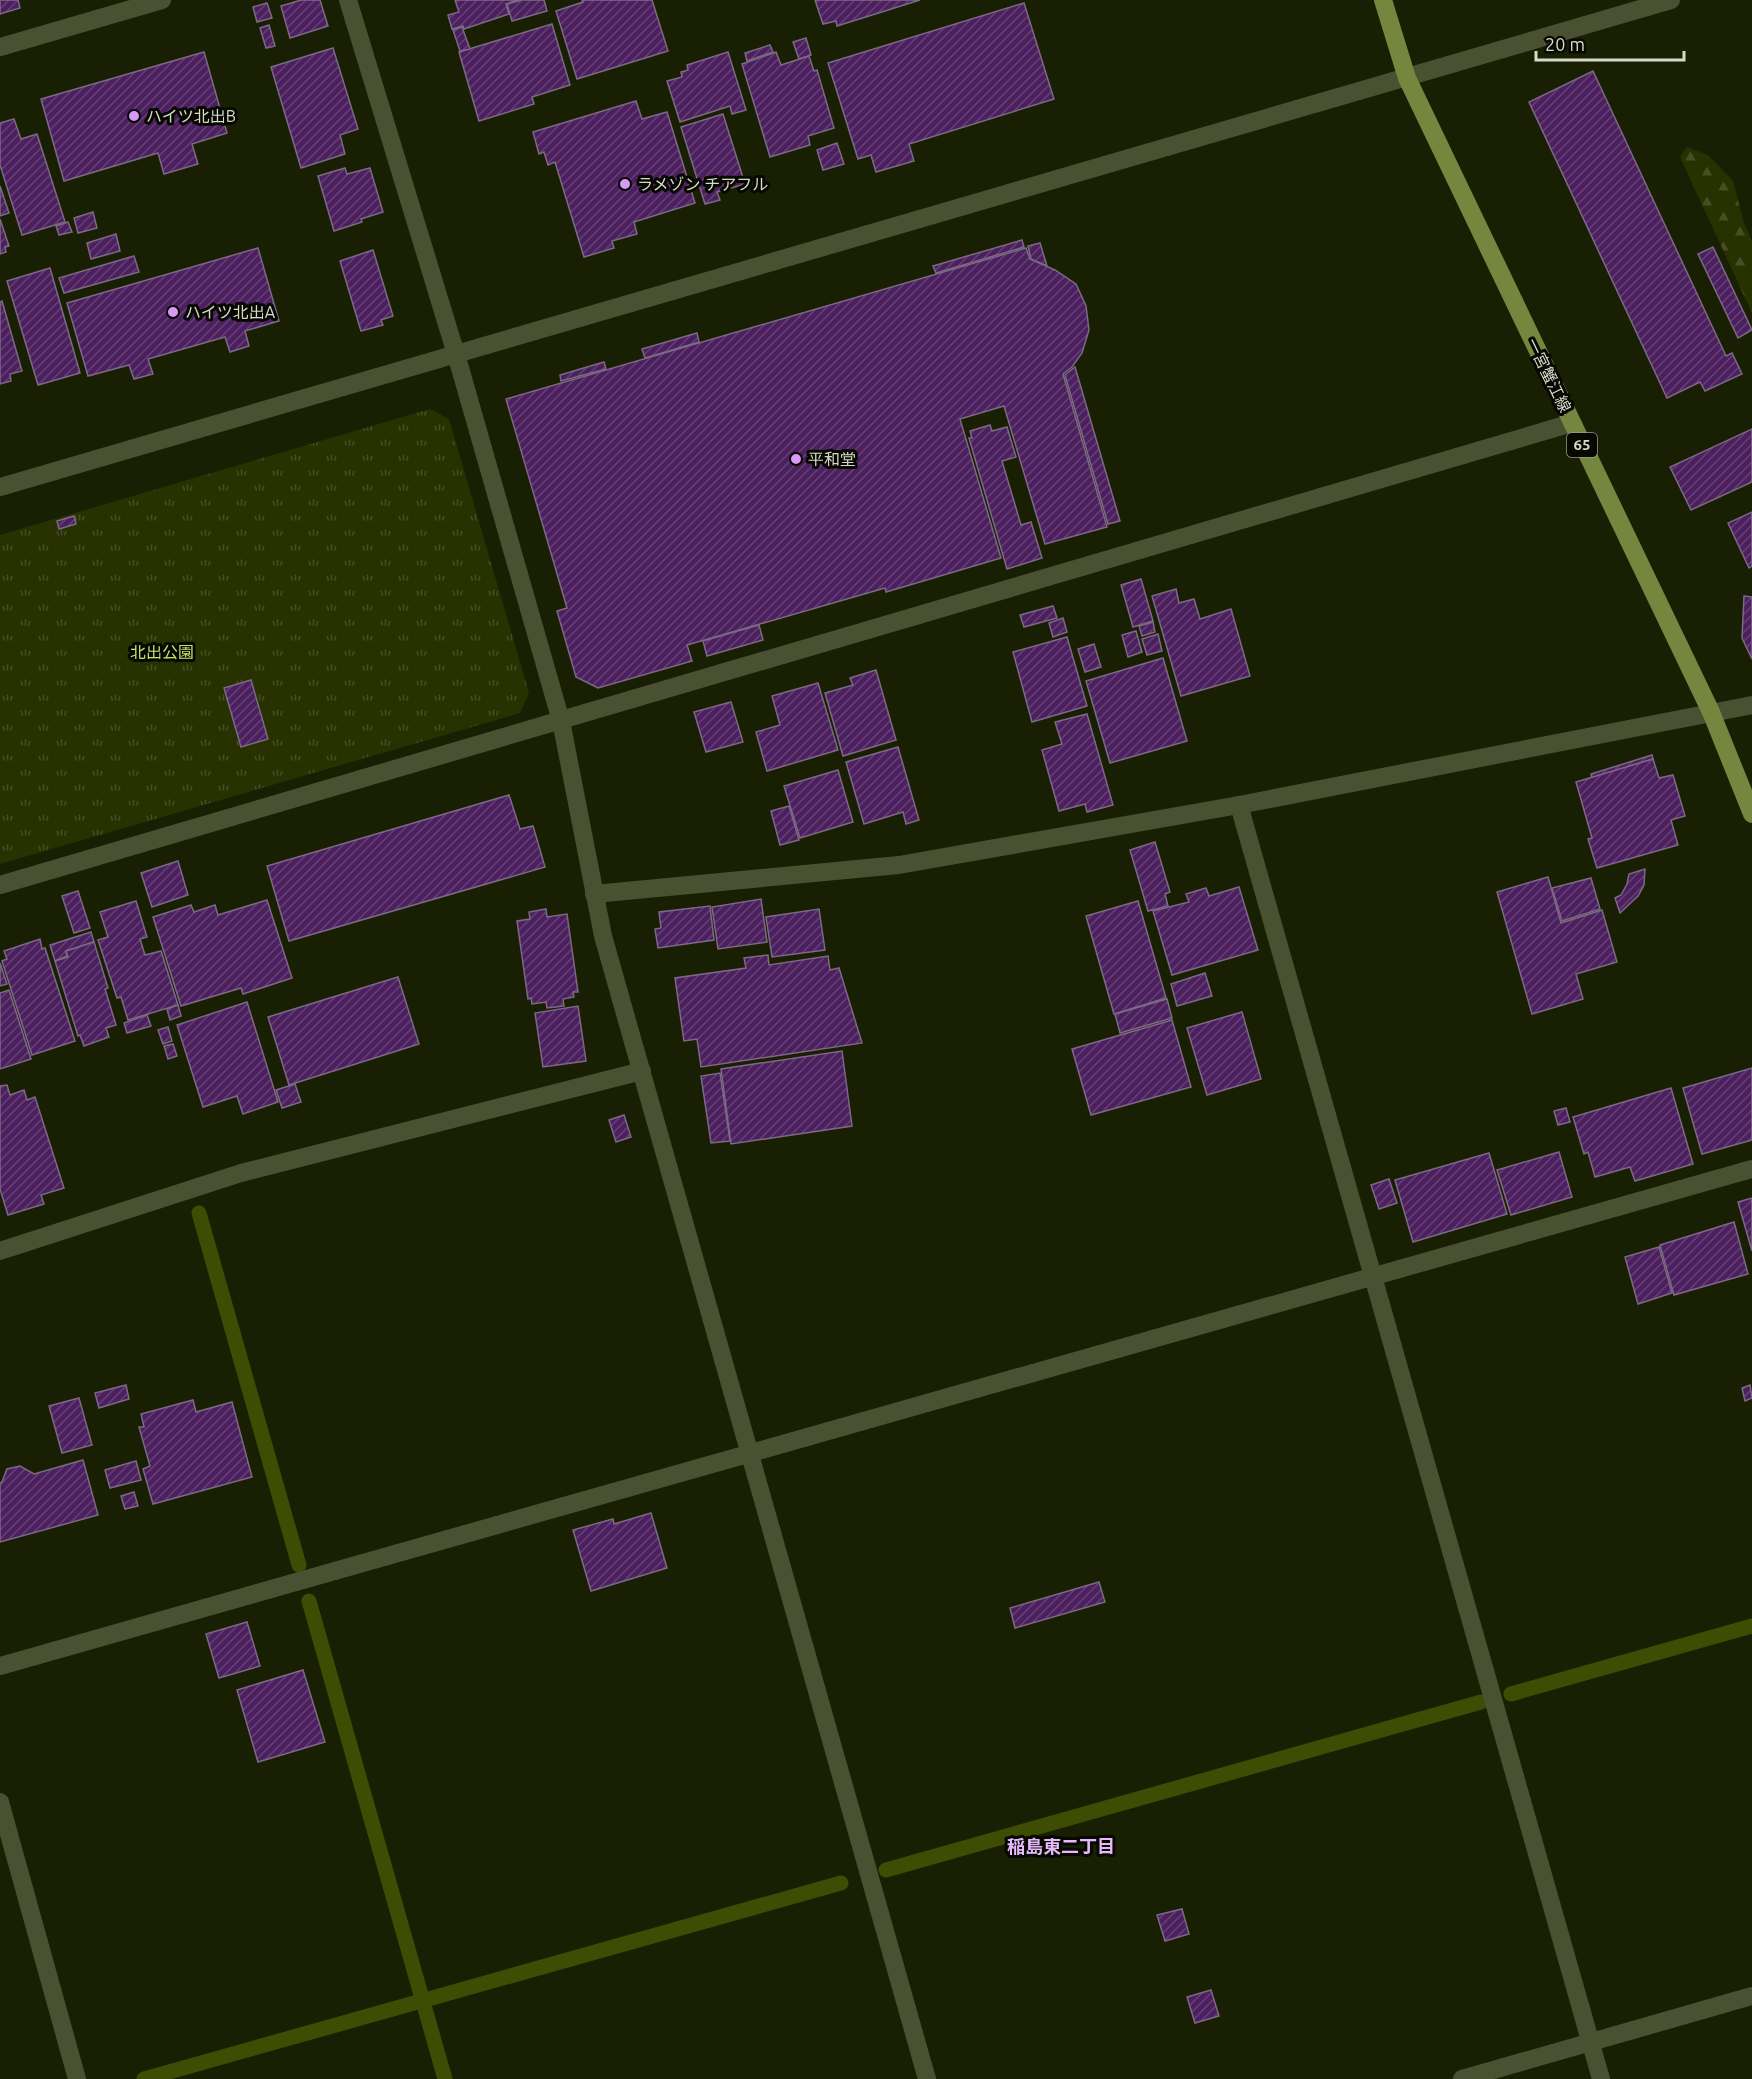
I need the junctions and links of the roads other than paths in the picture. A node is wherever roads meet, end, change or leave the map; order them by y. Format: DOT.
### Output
graph roads {
  1 [pos="162,0"];
  2 [pos="348,0"];
  3 [pos="1383,0"];
  4 [pos="1671,0"];
  5 [pos="1634,5"];
  6 [pos="0,47"];
  7 [pos="1407,78"];
  8 [pos="456,354"];
  9 [pos="1572,423"];
  10 [pos="0,487"];
  11 [pos="1752,705"];
  12 [pos="1711,712"];
  13 [pos="561,721"];
  14 [pos="1239,805"];
  15 [pos="1752,814"];
  16 [pos="0,885"];
  17 [pos="594,894"];
  18 [pos="642,1071"];
  19 [pos="1752,1168"];
  20 [pos="0,1251"];
  21 [pos="1373,1276"];
  22 [pos="750,1453"];
  23 [pos="0,1666"];
  24 [pos="0,1802"];
  25 [pos="1752,1996"];
  26 [pos="1591,2042"];
  27 [pos="78,2079"];
  28 [pos="927,2079"];
  29 [pos="1462,2079"];
  30 [pos="1601,2079"];
  1 -- 6 [label="street"];
  2 -- 8 [label="street"];
  3 -- 7 [label="main road, 一宮蟹江線 / 65"];
  4 -- 5 [label="street"];
  5 -- 7 [label="street"];
  7 -- 8 [label="street"];
  7 -- 9 [label="main road, 一宮蟹江線 / 65"];
  8 -- 10 [label="street"];
  8 -- 13 [label="street"];
  9 -- 12 [label="main road, 一宮蟹江線 / 65"];
  9 -- 13 [label="street"];
  11 -- 12 [label="street"];
  12 -- 14 [label="street"];
  12 -- 15 [label="main road, 一宮蟹江線 / 65"];
  13 -- 16 [label="street"];
  13 -- 17 [label="street"];
  14 -- 17 [label="street"];
  14 -- 21 [label="street"];
  17 -- 18 [label="street"];
  18 -- 20 [label="street"];
  18 -- 22 [label="street"];
  19 -- 21 [label="street"];
  21 -- 22 [label="street"];
  21 -- 26 [label="street"];
  22 -- 23 [label="street"];
  22 -- 28 [label="street"];
  24 -- 27 [label="street"];
  25 -- 26 [label="street"];
  26 -- 29 [label="street"];
  26 -- 30 [label="street"];
}
